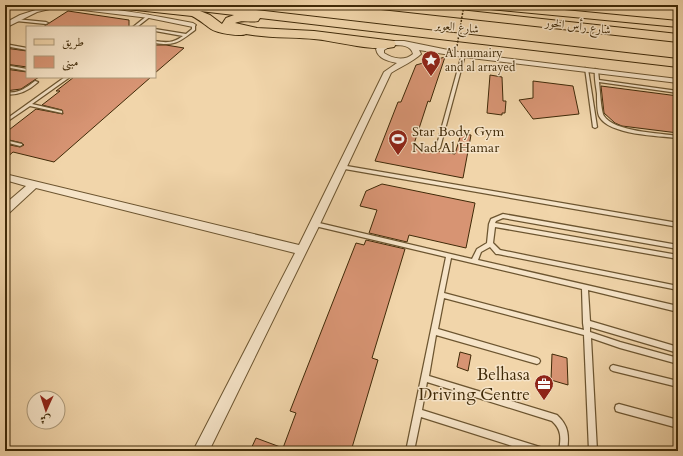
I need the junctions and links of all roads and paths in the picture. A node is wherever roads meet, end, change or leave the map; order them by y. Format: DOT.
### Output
graph roads {
  1 [pos="45,5"];
  2 [pos="55,5"];
  3 [pos="58,5"];
  4 [pos="127,5"];
  5 [pos="184,5"];
  6 [pos="256,5"];
  7 [pos="381,5"];
  8 [pos="464,5"];
  9 [pos="27,6"];
  10 [pos="478,10"];
  11 [pos="149,16"];
  12 [pos="16,20"];
  13 [pos="46,23"];
  14 [pos="339,24"];
  15 [pos="678,24"];
  16 [pos="193,25"];
  17 [pos="5,26"];
  18 [pos="136,26"];
  19 [pos="678,29"];
  20 [pos="156,30"];
  21 [pos="186,35"];
  22 [pos="678,38"];
  23 [pos="156,42"];
  24 [pos="5,45"];
  25 [pos="411,46"];
  26 [pos="458,46"];
  27 [pos="26,48"];
  28 [pos="384,51"];
  29 [pos="678,52"];
  30 [pos="463,55"];
  31 [pos="408,60"];
  32 [pos="678,63"];
  33 [pos="5,66"];
  34 [pos="586,69"];
  35 [pos="26,70"];
  36 [pos="596,70"];
  37 [pos="388,72"];
  38 [pos="67,78"];
  39 [pos="598,81"];
  40 [pos="678,81"];
  41 [pos="36,82"];
  42 [pos="678,92"];
  43 [pos="5,93"];
  44 [pos="30,105"];
  45 [pos="60,112"];
  46 [pos="5,122"];
  47 [pos="594,126"];
  48 [pos="678,137"];
  49 [pos="5,141"];
  50 [pos="20,145"];
  51 [pos="438,148"];
  52 [pos="342,167"];
  53 [pos="5,177"];
  54 [pos="34,184"];
  55 [pos="5,210"];
  56 [pos="315,224"];
  57 [pos="492,224"];
  58 [pos="678,225"];
  59 [pos="490,244"];
  60 [pos="678,247"];
  61 [pos="301,250"];
  62 [pos="449,255"];
  63 [pos="678,257"];
  64 [pos="474,261"];
  65 [pos="585,288"];
  66 [pos="678,288"];
  67 [pos="441,295"];
  68 [pos="678,309"];
  69 [pos="586,323"];
  70 [pos="434,331"];
  71 [pos="586,334"];
  72 [pos="678,350"];
  73 [pos="537,361"];
  74 [pos="678,361"];
  75 [pos="613,368"];
  76 [pos="425,378"];
  77 [pos="678,384"];
  78 [pos="618,408"];
  79 [pos="418,412"];
  80 [pos="678,424"];
  81 [pos="201,451"];
  82 [pos="410,451"];
  83 [pos="540,451"];
  84 [pos="563,451"];
  85 [pos="593,451"];
  1 -- 12 [label="street"];
  2 -- 3 [label="street"];
  3 -- 11 [label="street"];
  3 -- 12 [label="street"];
  4 -- 28 [label="highway"];
  5 -- 14 [label="highway"];
  6 -- 29 [label="highway, شارع العوير"];
  7 -- 10 [label="highway, شارع العوير"];
  8 -- 26 [label="path, bridge"];
  9 -- 12 [label="street"];
  10 -- 15 [label="main road"];
  10 -- 19 [label="highway"];
  10 -- 22 [label="highway, شارع رأس الخور"];
  11 -- 16 [label="street"];
  11 -- 18 [label="lane"];
  12 -- 13 [label="lane"];
  12 -- 17 [label="street"];
  14 -- 28 [label="highway"];
  14 -- 32 [label="highway"];
  16 -- 21 [label="lane"];
  20 -- 21 [label="lane"];
  21 -- 23 [label="lane"];
  24 -- 27 [label="lane"];
  25 -- 28 [label="street"];
  25 -- 30 [label="street"];
  25 -- 31 [label="street"];
  28 -- 31 [label="street"];
  28 -- 37 [label="street"];
  30 -- 31 [label="street"];
  30 -- 34 [label="street"];
  30 -- 51 [label="lane"];
  31 -- 37 [label="street"];
  33 -- 35 [label="lane"];
  34 -- 36 [label="street"];
  34 -- 47 [label="lane"];
  36 -- 39 [label="lane"];
  36 -- 40 [label="street"];
  37 -- 52 [label="street"];
  38 -- 44 [label="lane"];
  39 -- 42 [label="lane"];
  39 -- 48 [label="lane"];
  41 -- 43 [label="lane"];
  44 -- 45 [label="lane"];
  44 -- 46 [label="lane"];
  49 -- 50 [label="lane"];
  52 -- 56 [label="street"];
  52 -- 58 [label="lane"];
  53 -- 54 [label="street"];
  54 -- 55 [label="street"];
  54 -- 61 [label="street"];
  56 -- 61 [label="street"];
  56 -- 62 [label="lane"];
  57 -- 59 [label="lane"];
  57 -- 60 [label="lane"];
  57 -- 63 [label="lane"];
  59 -- 64 [label="lane"];
  59 -- 66 [label="lane"];
  61 -- 81 [label="street"];
  62 -- 64 [label="lane"];
  62 -- 67 [label="lane"];
  64 -- 65 [label="lane"];
  65 -- 68 [label="lane"];
  65 -- 69 [label="lane"];
  67 -- 70 [label="lane"];
  67 -- 71 [label="lane"];
  69 -- 71 [label="lane"];
  69 -- 72 [label="lane"];
  70 -- 73 [label="lane"];
  70 -- 76 [label="lane"];
  71 -- 74 [label="lane"];
  71 -- 85 [label="lane"];
  75 -- 77 [label="lane"];
  76 -- 79 [label="lane"];
  76 -- 84 [label="lane"];
  78 -- 80 [label="lane"];
  79 -- 82 [label="lane"];
  79 -- 83 [label="lane"];
}
